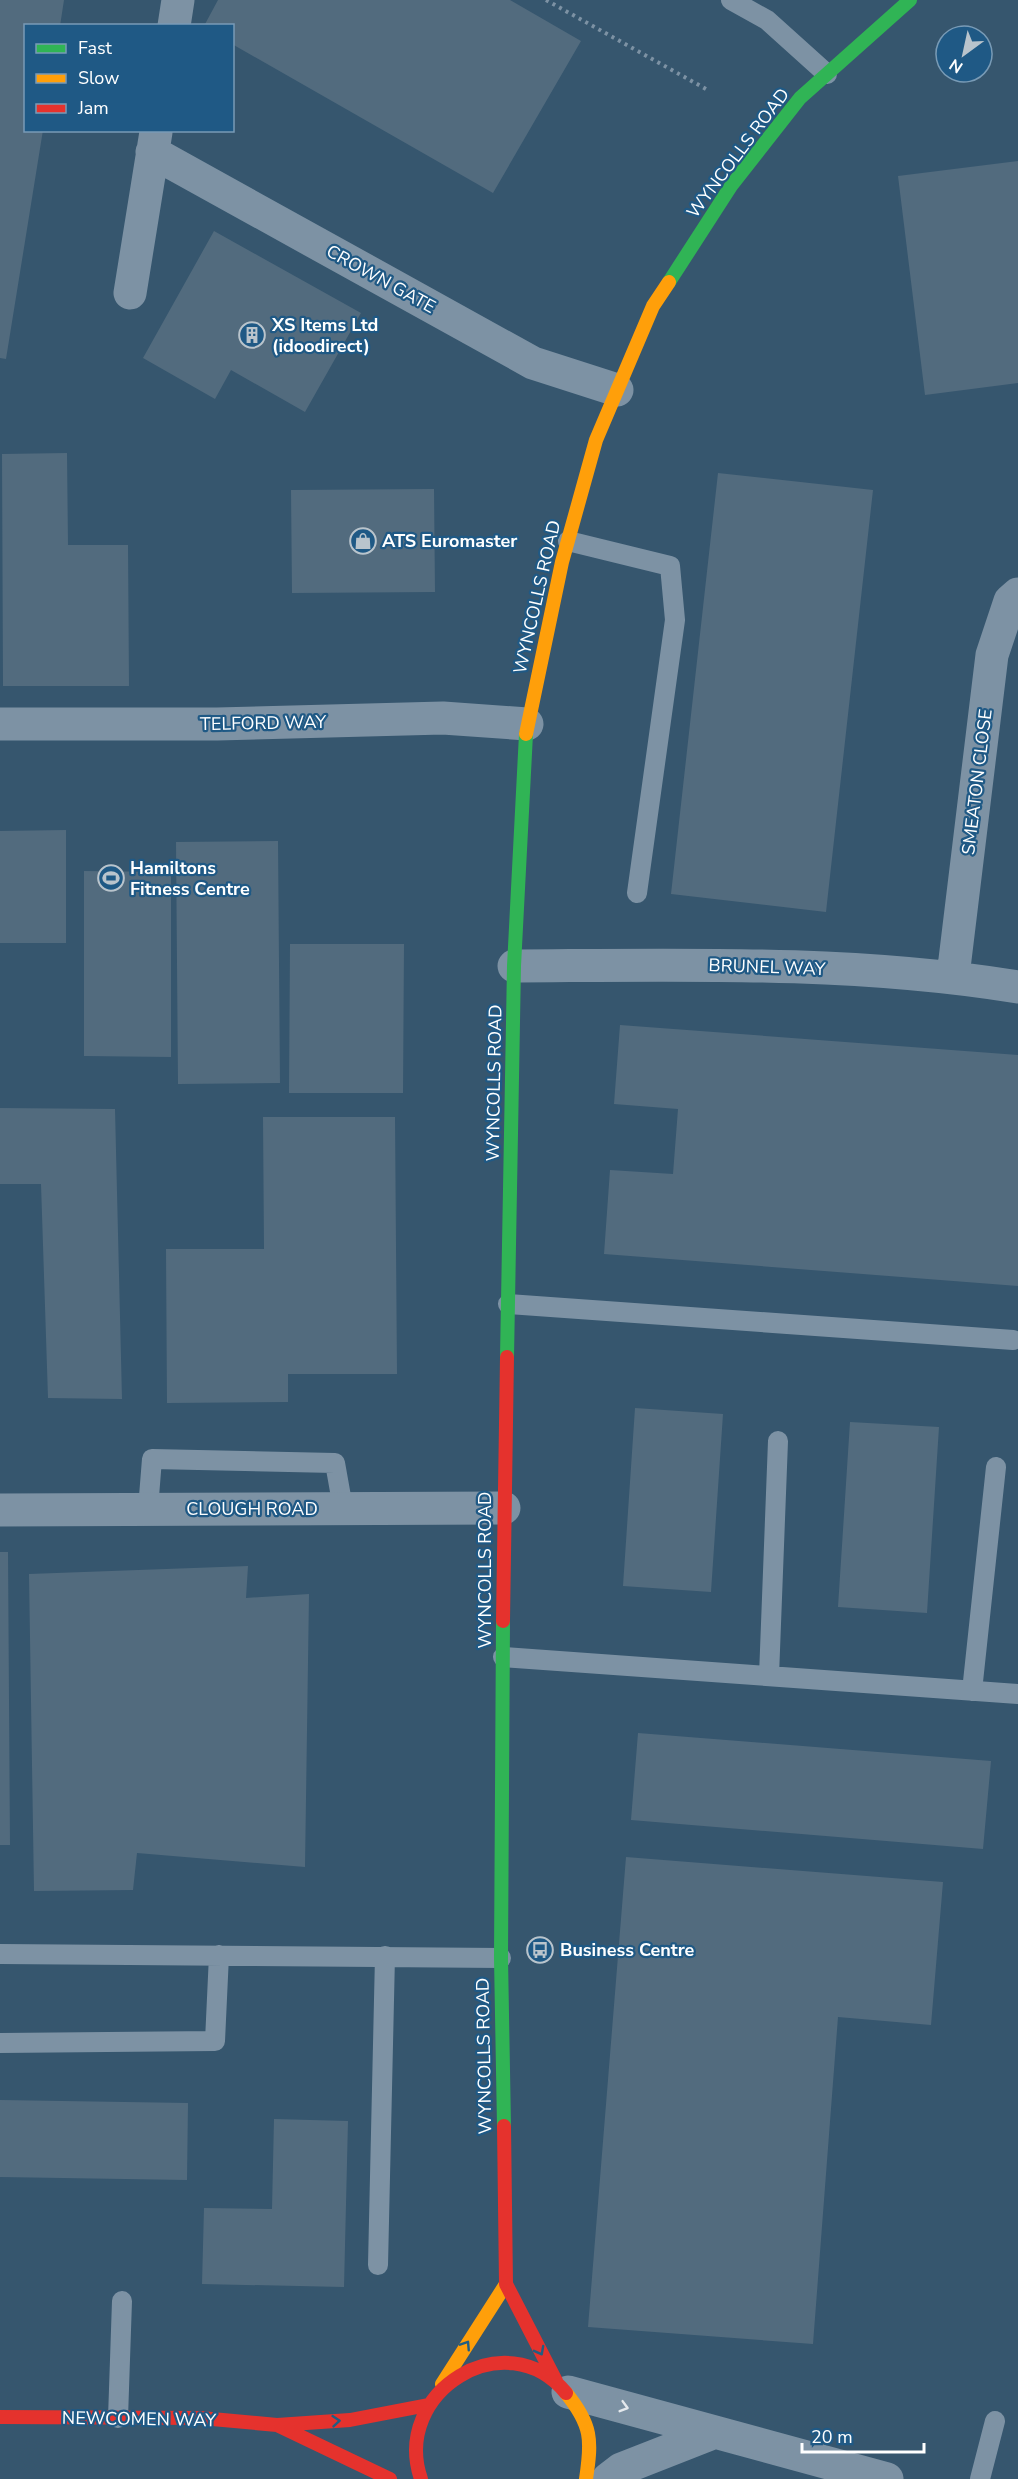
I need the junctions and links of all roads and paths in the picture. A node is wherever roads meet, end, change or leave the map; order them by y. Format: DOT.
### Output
graph roads {
  1 [pos="178,0"];
  2 [pos="546,0"];
  3 [pos="731,0"];
  4 [pos="910,0"];
  5 [pos="174,24"];
  6 [pos="827,74"];
  7 [pos="706,89"];
  8 [pos="154,141"];
  9 [pos="130,292"];
  10 [pos="617,390"];
  11 [pos="568,541"];
  12 [pos="1018,594"];
  13 [pos="527,723"];
  14 [pos="0,724"];
  15 [pos="637,893"];
  16 [pos="514,966"];
  17 [pos="953,976"];
  18 [pos="1018,987"];
  19 [pos="508,1304"];
  20 [pos="1012,1340"];
  21 [pos="778,1441"];
  22 [pos="996,1467"];
  23 [pos="343,1508"];
  24 [pos="504,1508"];
  25 [pos="148,1509"];
  26 [pos="0,1510"];
  27 [pos="503,1657"];
  28 [pos="769,1676"];
  29 [pos="972,1691"];
  30 [pos="1018,1694"];
  31 [pos="0,1954"];
  32 [pos="219,1955"];
  33 [pos="385,1956"];
  34 [pos="501,1958"];
  35 [pos="0,2043"];
  36 [pos="378,2265"];
  37 [pos="506,2284"];
  38 [pos="122,2301"];
  39 [pos="562,2386"];
  40 [pos="431,2400"];
  41 [pos="0,2417"];
  42 [pos="118,2418"];
  43 [pos="995,2421"];
  44 [pos="278,2426"];
  45 [pos="713,2433"];
  46 [pos="390,2479"];
  47 [pos="421,2479"];
  48 [pos="586,2479"];
  49 [pos="609,2479"];
  50 [pos="887,2479"];
  51 [pos="980,2479"];
  1 -- 5 [label="street"];
  2 -- 7 [label="path"];
  3 -- 6 [label="lane"];
  4 -- 6 [label="street, WYNCOLLS ROAD"];
  6 -- 10 [label="street, WYNCOLLS ROAD"];
  8 -- 9 [label="street, CROWN GATE"];
  8 -- 10 [label="street, CROWN GATE"];
  10 -- 11 [label="street, WYNCOLLS ROAD"];
  11 -- 13 [label="street, WYNCOLLS ROAD"];
  11 -- 15 [label="lane"];
  12 -- 17 [label="street, SMEATON CLOSE"];
  13 -- 14 [label="street, TELFORD WAY"];
  13 -- 16 [label="street, WYNCOLLS ROAD"];
  16 -- 17 [label="street, BRUNEL WAY"];
  16 -- 19 [label="street, WYNCOLLS ROAD"];
  17 -- 18 [label="street, BRUNEL WAY"];
  19 -- 20 [label="lane"];
  19 -- 24 [label="street, WYNCOLLS ROAD"];
  21 -- 28 [label="lane"];
  22 -- 29 [label="lane"];
  23 -- 24 [label="street, CLOUGH ROAD"];
  23 -- 25 [label="street, CLOUGH ROAD"];
  23 -- 25 [label="lane"];
  24 -- 27 [label="street, WYNCOLLS ROAD"];
  25 -- 26 [label="street, CLOUGH ROAD"];
  27 -- 28 [label="lane"];
  27 -- 34 [label="street, WYNCOLLS ROAD"];
  28 -- 29 [label="lane"];
  29 -- 30 [label="lane"];
  31 -- 32 [label="lane"];
  32 -- 33 [label="lane"];
  32 -- 35 [label="lane"];
  33 -- 34 [label="lane"];
  33 -- 36 [label="lane"];
  34 -- 37 [label="street, WYNCOLLS ROAD"];
  37 -- 39 [label="street, WYNCOLLS ROAD, one-way"];
  40 -- 37 [label="street, one-way"];
  38 -- 42 [label="lane"];
  39 -- 40 [label="street"];
  39 -- 45 [label="street, one-way"];
  39 -- 48 [label="street, WYNCOLLS ROAD"];
  44 -- 40 [label="street, NEWCOMEN WAY, one-way"];
  40 -- 47 [label="street"];
  41 -- 42 [label="street, NEWCOMEN WAY"];
  42 -- 44 [label="street, NEWCOMEN WAY"];
  43 -- 51 [label="lane"];
  44 -- 46 [label="street, NEWCOMEN WAY"];
  45 -- 49 [label="street"];
  45 -- 50 [label="street"];
}
